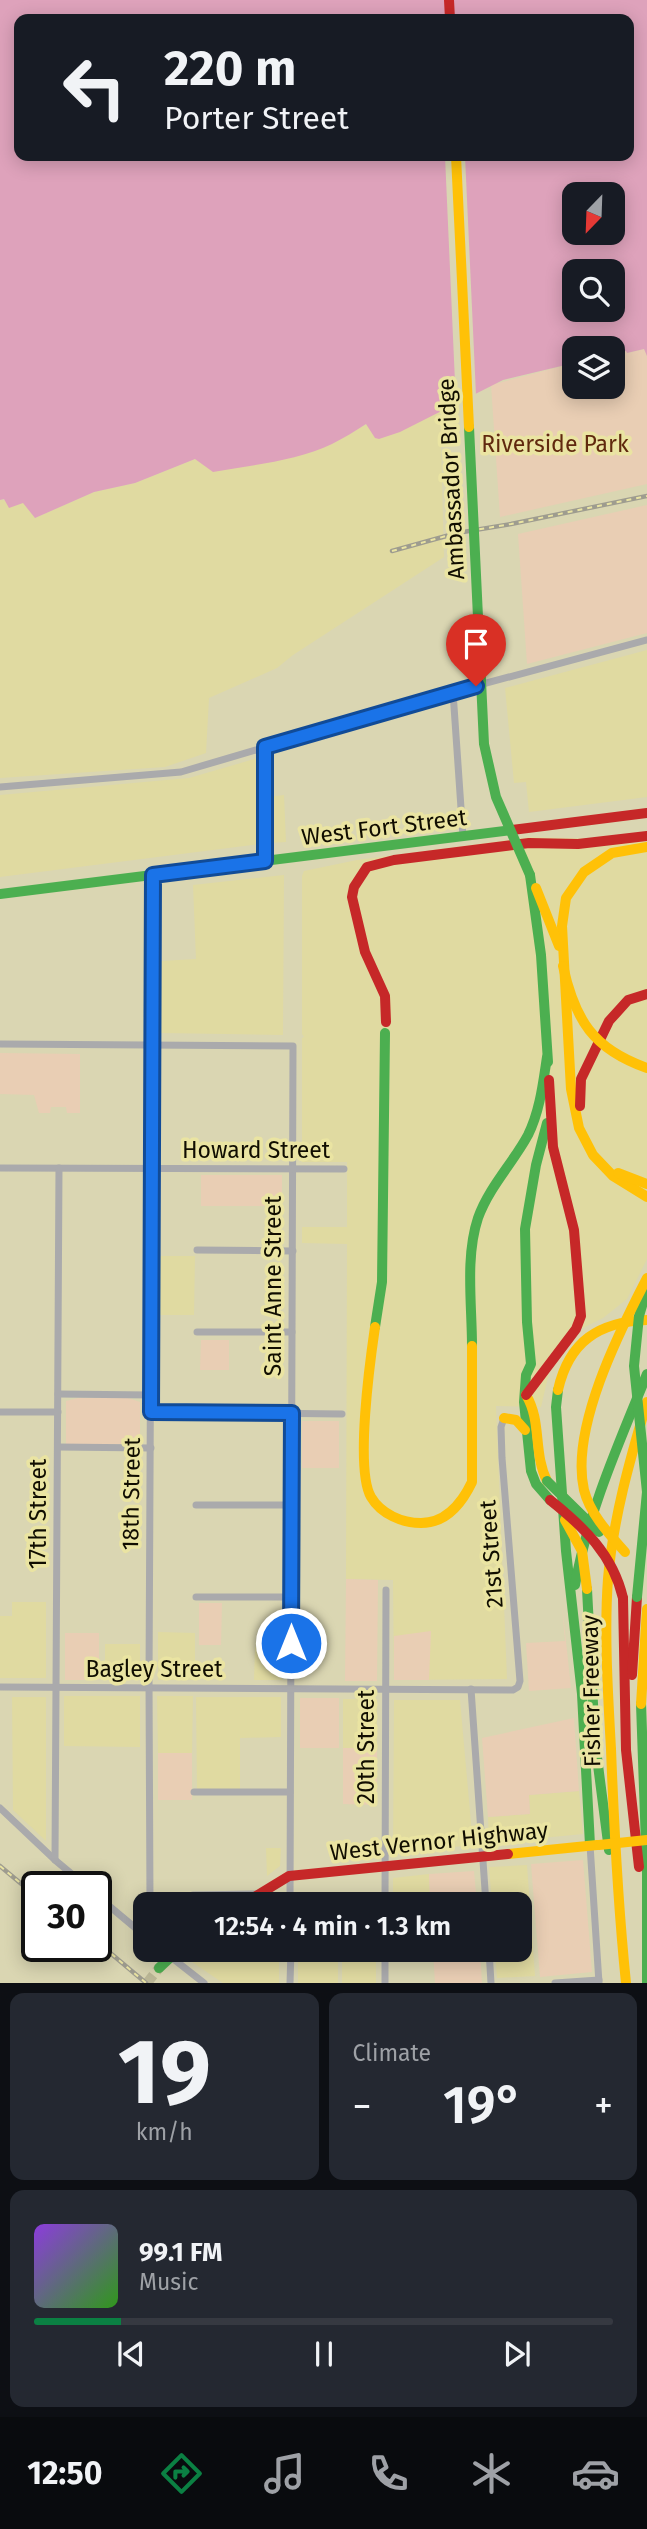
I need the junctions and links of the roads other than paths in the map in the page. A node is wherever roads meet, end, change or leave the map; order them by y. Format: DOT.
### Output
graph roads {
  1 [pos="456,161"];
  2 [pos="647,640"];
  3 [pos="453,692"];
  4 [pos="265,747"];
  5 [pos="0,787"];
  6 [pos="647,813"];
  7 [pos="463,836"];
  8 [pos="647,836"];
  9 [pos="647,847"];
  10 [pos="265,861"];
  11 [pos="153,875"];
  12 [pos="530,875"];
  13 [pos="0,894"];
  14 [pos="563,966"];
  15 [pos="647,994"];
  16 [pos="0,1044"];
  17 [pos="152,1045"];
  18 [pos="547,1057"];
  19 [pos="647,1060"];
  20 [pos="647,1068"];
  21 [pos="550,1102"];
  22 [pos="579,1128"];
  23 [pos="601,1164"];
  24 [pos="0,1168"];
  25 [pos="59,1168"];
  26 [pos="152,1168"];
  27 [pos="293,1169"];
  28 [pos="344,1170"];
  29 [pos="647,1184"];
  30 [pos="647,1197"];
  31 [pos="197,1250"];
  32 [pos="293,1251"];
  33 [pos="647,1278"];
  34 [pos="647,1289"];
  35 [pos="647,1320"];
  36 [pos="197,1332"];
  37 [pos="292,1332"];
  38 [pos="647,1374"];
  39 [pos="58,1394"];
  40 [pos="151,1395"];
  41 [pos="525,1398"];
  42 [pos="647,1402"];
  43 [pos="0,1412"];
  44 [pos="58,1412"];
  45 [pos="151,1412"];
  46 [pos="292,1413"];
  47 [pos="342,1414"];
  48 [pos="504,1418"];
  49 [pos="527,1440"];
  50 [pos="58,1447"];
  51 [pos="151,1448"];
  52 [pos="549,1500"];
  53 [pos="196,1505"];
  54 [pos="292,1505"];
  55 [pos="625,1552"];
  56 [pos="647,1562"];
  57 [pos="386,1590"];
  58 [pos="196,1597"];
  59 [pos="292,1597"];
  60 [pos="573,1603"];
  61 [pos="647,1609"];
  62 [pos="0,1687"];
  63 [pos="518,1687"];
  64 [pos="56,1688"];
  65 [pos="149,1688"];
  66 [pos="291,1689"];
  67 [pos="386,1689"];
  68 [pos="471,1689"];
  69 [pos="194,1792"];
  70 [pos="290,1792"];
  71 [pos="632,1794"];
  72 [pos="0,1808"];
  73 [pos="647,1840"];
  74 [pos="594,1845"];
  75 [pos="483,1856"];
  76 [pos="55,1860"];
  77 [pos="385,1866"];
  78 [pos="68,1871"];
  79 [pos="289,1876"];
  80 [pos="150,1892"];
  81 [pos="261,1892"];
  82 [pos="290,1892"];
  83 [pos="385,1892"];
  84 [pos="485,1892"];
  85 [pos="618,1901"];
  86 [pos="112,1908"];
  87 [pos="133,1926"];
  88 [pos="646,1940"];
  89 [pos="163,1962"];
  90 [pos="181,1962"];
  91 [pos="290,1962"];
  92 [pos="385,1962"];
  93 [pos="490,1962"];
  94 [pos="159,1968"];
  95 [pos="599,1981"];
  96 [pos="204,1983"];
  97 [pos="290,1983"];
  98 [pos="385,1983"];
  99 [pos="491,1983"];
  100 [pos="555,1983"];
  101 [pos="626,1983"];
  102 [pos="647,1983"];
  1 -- 12 [label="main road, Ambassador Bridge, bridge"];
  2 -- 3 [label="street"];
  3 -- 4 [label="street"];
  3 -- 7 [label="street"];
  4 -- 5 [label="street"];
  4 -- 10 [label="street"];
  6 -- 7 [label="main road, West Fort Street"];
  7 -- 10 [label="main road, West Fort Street"];
  8 -- 18 [label="main road"];
  9 -- 22 [label="main road"];
  10 -- 11 [label="main road, West Fort Street"];
  11 -- 13 [label="main road, West Fort Street"];
  11 -- 17 [label="street, 18th Street"];
  12 -- 14 [label="main road"];
  12 -- 18 [label="main road"];
  14 -- 19 [label="main road, bridge"];
  14 -- 20 [label="main road, bridge"];
  15 -- 22 [label="main road"];
  16 -- 17 [label="street"];
  17 -- 26 [label="street, 18th Street"];
  17 -- 27 [label="street, Saint Anne Street"];
  18 -- 21 [label="main road"];
  21 -- 41 [label="main road"];
  21 -- 41 [label="main road"];
  22 -- 23 [label="main road"];
  23 -- 29 [label="main road"];
  23 -- 30 [label="main road"];
  24 -- 25 [label="street, Howard Street"];
  25 -- 26 [label="street, Howard Street"];
  25 -- 39 [label="street, 17th Street"];
  26 -- 27 [label="street, Howard Street"];
  26 -- 40 [label="street, 18th Street"];
  27 -- 28 [label="street, Howard Street"];
  27 -- 32 [label="street, Saint Anne Street"];
  31 -- 32 [label="street"];
  32 -- 37 [label="street, Saint Anne Street"];
  33 -- 55 [label="main road, bridge"];
  34 -- 71 [label="main road, bridge"];
  35 -- 60 [label="main road"];
  36 -- 37 [label="street"];
  37 -- 46 [label="street, Saint Anne Street"];
  38 -- 60 [label="main road"];
  39 -- 40 [label="street"];
  39 -- 44 [label="street, 17th Street"];
  40 -- 45 [label="street, 18th Street"];
  41 -- 48 [label="main road"];
  41 -- 49 [label="main road"];
  41 -- 55 [label="main road, bridge"];
  42 -- 85 [label="main road, Fisher Freeway"];
  43 -- 44 [label="street"];
  44 -- 50 [label="street, 17th Street"];
  45 -- 46 [label="street"];
  45 -- 51 [label="street, 18th Street"];
  46 -- 47 [label="street"];
  46 -- 54 [label="street, Saint Anne Street"];
  48 -- 49 [label="main road"];
  48 -- 63 [label="street, 21st Street"];
  49 -- 52 [label="main road"];
  50 -- 51 [label="street"];
  50 -- 64 [label="street, 17th Street"];
  51 -- 65 [label="street, 18th Street"];
  52 -- 71 [label="main road, bridge"];
  52 -- 85 [label="main road, bridge"];
  53 -- 54 [label="street"];
  54 -- 59 [label="street, Saint Anne Street"];
  55 -- 56 [label="main road, bridge"];
  57 -- 67 [label="street, 20th Street"];
  58 -- 59 [label="street"];
  59 -- 66 [label="street, Saint Anne Street"];
  60 -- 74 [label="main road"];
  61 -- 88 [label="main road"];
  62 -- 64 [label="street, Bagley Street"];
  63 -- 68 [label="street, Bagley Street"];
  64 -- 65 [label="street, Bagley Street"];
  64 -- 76 [label="street, 17th Street"];
  65 -- 66 [label="street, Bagley Street"];
  65 -- 80 [label="street, 18th Street"];
  66 -- 67 [label="street, Bagley Street"];
  66 -- 70 [label="street, Saint Anne Street"];
  67 -- 68 [label="street, Bagley Street"];
  67 -- 77 [label="street, 20th Street"];
  68 -- 75 [label="street"];
  69 -- 70 [label="street"];
  70 -- 79 [label="street, Saint Anne Street"];
  71 -- 88 [label="main road"];
  72 -- 76 [label="street"];
  73 -- 74 [label="main road, West Vernor Highway, bridge"];
  74 -- 75 [label="main road, West Vernor Highway"];
  74 -- 95 [label="street"];
  75 -- 77 [label="main road, West Vernor Highway"];
  75 -- 84 [label="street"];
  76 -- 78 [label="street"];
  77 -- 79 [label="main road, West Vernor Highway"];
  77 -- 83 [label="street, 20th Street"];
  79 -- 81 [label="main road, West Vernor Highway"];
  79 -- 82 [label="street, Saint Anne Street"];
  85 -- 101 [label="main road, Fisher Freeway"];
  86 -- 87 [label="street"];
  88 -- 102 [label="main road"];
  89 -- 94 [label="main road"];
  90 -- 96 [label="street"];
  91 -- 97 [label="street"];
  92 -- 98 [label="street"];
  93 -- 99 [label="street"];
  95 -- 100 [label="street"];
}
